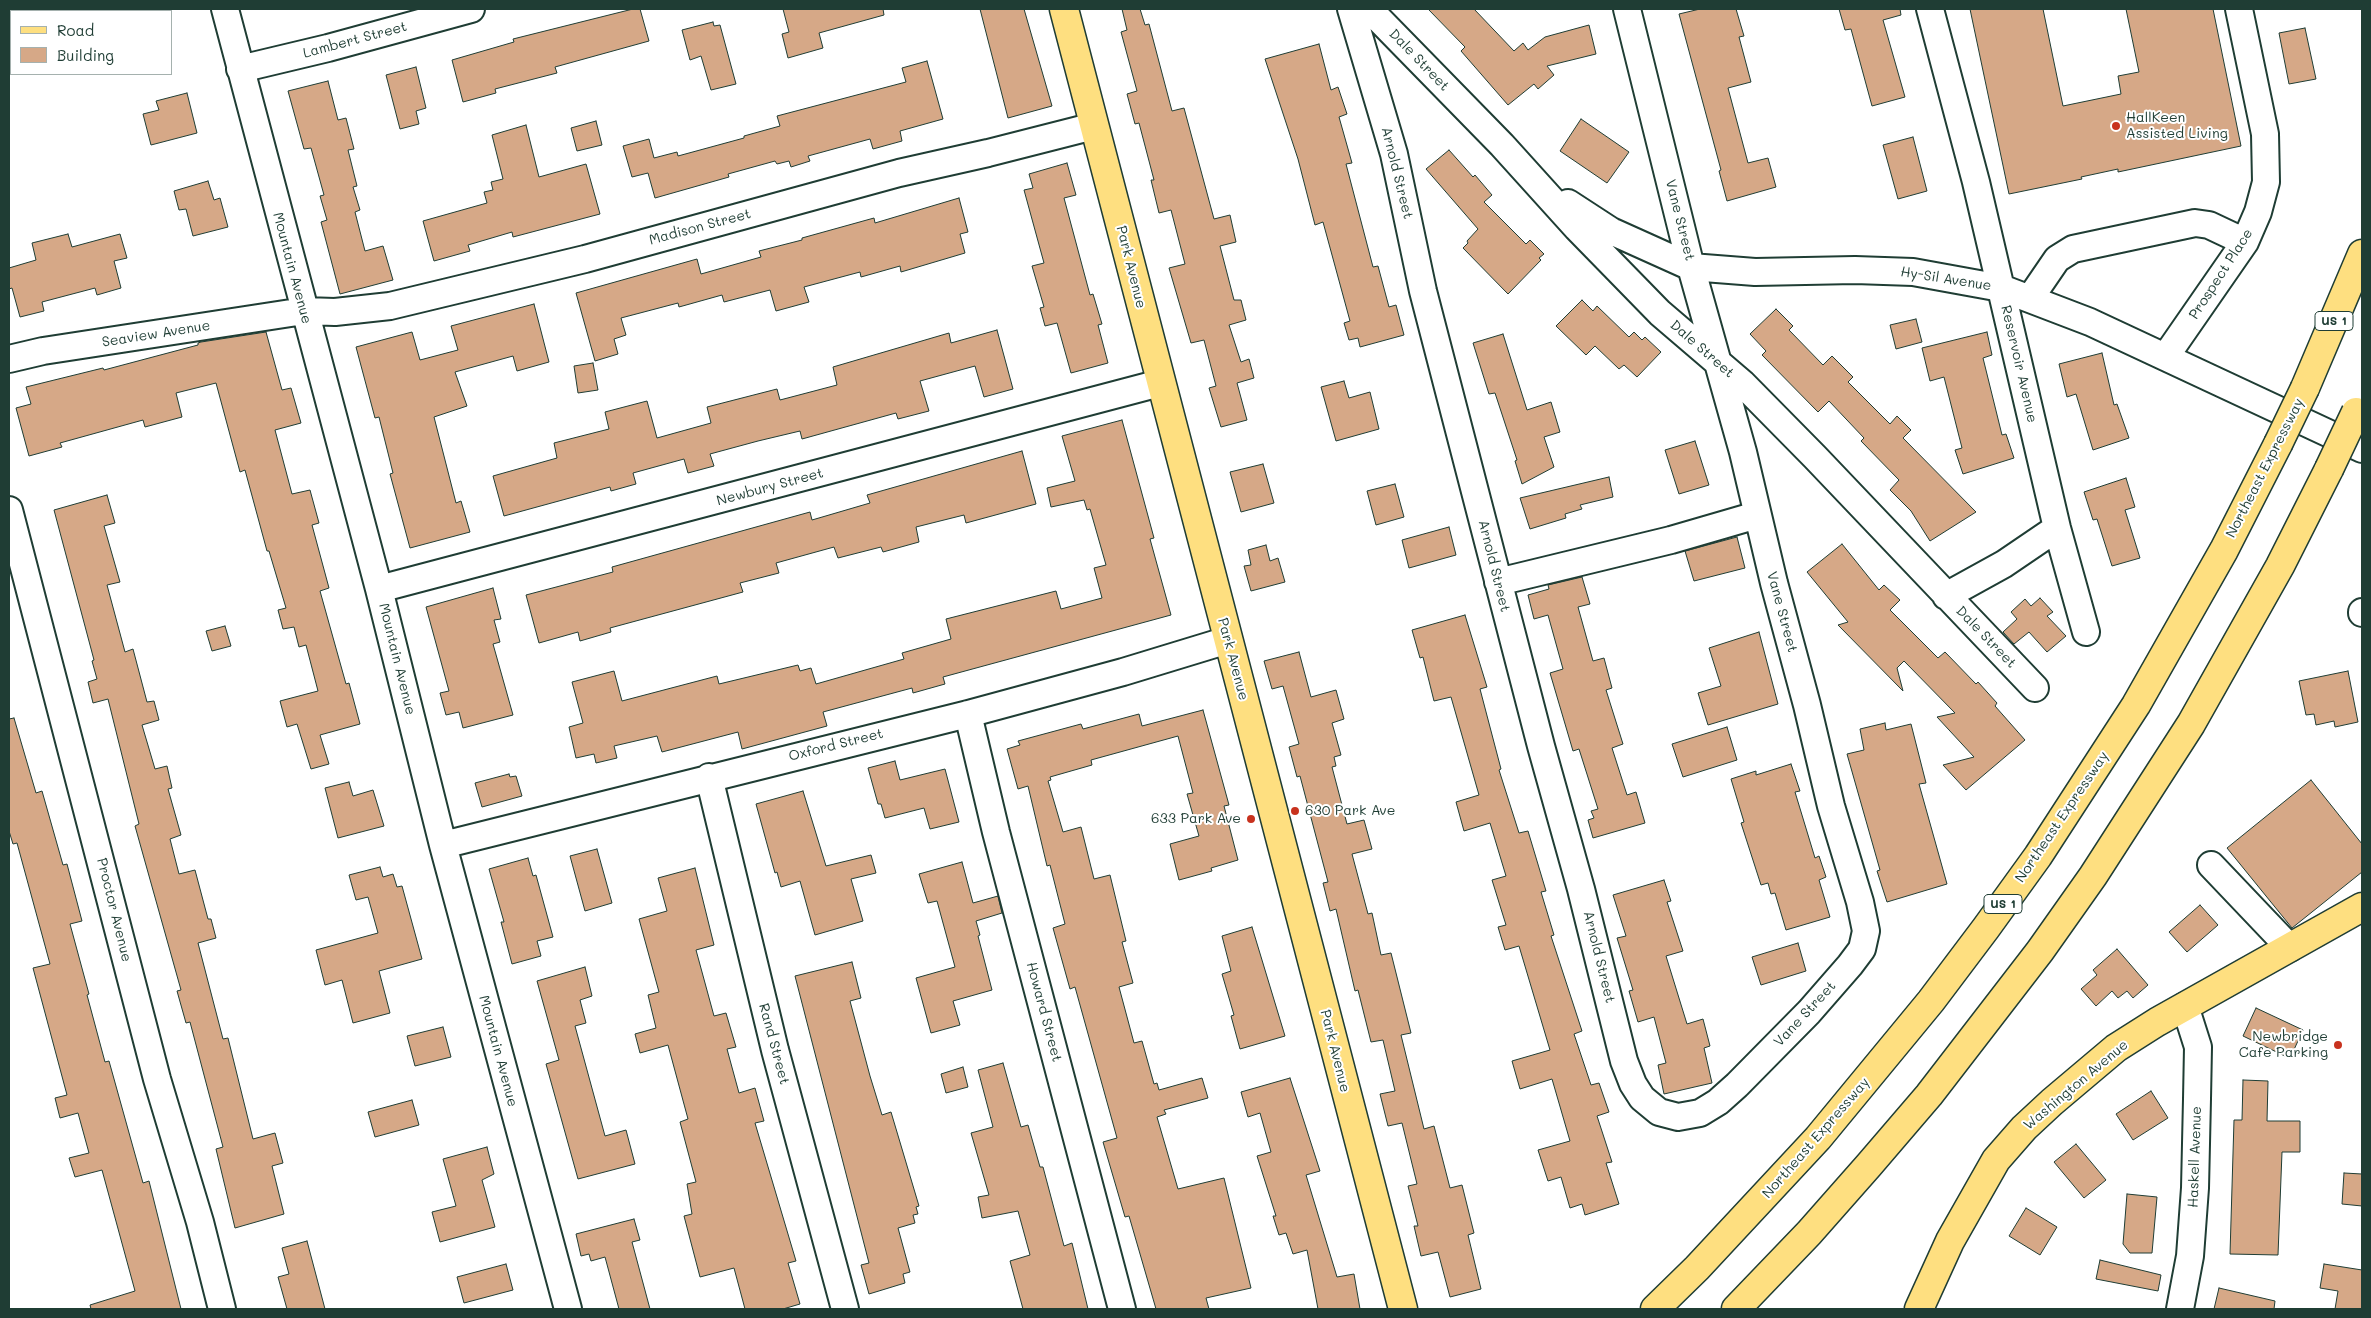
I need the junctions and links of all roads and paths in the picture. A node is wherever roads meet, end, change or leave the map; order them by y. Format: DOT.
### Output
graph roads {
  1 [pos="225,9"];
  2 [pos="471,9"];
  3 [pos="1064,9"];
  4 [pos="1351,9"];
  5 [pos="1369,9"];
  6 [pos="1627,9"];
  7 [pos="1930,9"];
  8 [pos="2239,9"];
  9 [pos="240,69"];
  10 [pos="1094,126"];
  11 [pos="1523,168"];
  12 [pos="2245,242"];
  13 [pos="2362,254"];
  14 [pos="1691,267"];
  15 [pos="2001,288"];
  16 [pos="2031,298"];
  17 [pos="304,311"];
  18 [pos="2166,356"];
  19 [pos="9,359"];
  20 [pos="1717,362"];
  21 [pos="1160,383"];
  22 [pos="2359,405"];
  23 [pos="2362,449"];
  24 [pos="9,510"];
  25 [pos="1757,515"];
  26 [pos="2057,528"];
  27 [pos="1498,582"];
  28 [pos="379,589"];
  29 [pos="1946,596"];
  30 [pos="2086,632"];
  31 [pos="1228,640"];
  32 [pos="2035,688"];
  33 [pos="968,714"];
  34 [pos="709,777"];
  35 [pos="443,845"];
  36 [pos="2211,865"];
  37 [pos="2362,907"];
  38 [pos="2290,948"];
  39 [pos="2185,1006"];
  40 [pos="1659,1112"];
  41 [pos="222,1309"];
  42 [pos="568,1309"];
  43 [pos="845,1309"];
  44 [pos="1122,1309"];
  45 [pos="1403,1309"];
  46 [pos="1655,1309"];
  47 [pos="1736,1309"];
  48 [pos="1919,1309"];
  49 [pos="2180,1309"];
  1 -- 9 [label="street, Mountain Avenue"];
  2 -- 9 [label="street, Lambert Street"];
  3 -- 10 [label="main road, Park Avenue"];
  4 -- 27 [label="street, Arnold Street"];
  5 -- 11 [label="street, Dale Street"];
  6 -- 14 [label="street, Vane Street"];
  7 -- 15 [label="street, Reservoir Avenue"];
  8 -- 12 [label="street, Prospect Place"];
  9 -- 17 [label="street, Mountain Avenue"];
  10 -- 17 [label="street, Madison Street"];
  10 -- 21 [label="main road, Park Avenue"];
  11 -- 14 [label="street, Hy-Sil Avenue"];
  11 -- 20 [label="street, Dale Street"];
  12 -- 16 [label="street"];
  12 -- 18 [label="street, Prospect Place"];
  13 -- 46 [label="main road, Northeast Expressway / US 1, bridge"];
  14 -- 15 [label="street, Hy-Sil Avenue"];
  14 -- 20 [label="street, Vane Street"];
  15 -- 16 [label="street, Hy-Sil Avenue"];
  15 -- 26 [label="street, Reservoir Avenue"];
  16 -- 18 [label="street, Hy-Sil Avenue"];
  17 -- 19 [label="street, Seaview Avenue"];
  17 -- 28 [label="street, Mountain Avenue"];
  18 -- 23 [label="street, Hy-Sil Avenue"];
  20 -- 25 [label="street, Vane Street"];
  20 -- 29 [label="street, Dale Street"];
  21 -- 28 [label="street, Newbury Street"];
  21 -- 31 [label="main road, Park Avenue"];
  22 -- 47 [label="main road, bridge"];
  24 -- 41 [label="street, Proctor Avenue"];
  25 -- 27 [label="street"];
  25 -- 40 [label="street, Vane Street"];
  26 -- 29 [label="street"];
  26 -- 30 [label="street, Reservoir Avenue"];
  27 -- 40 [label="street, Arnold Street"];
  28 -- 35 [label="street, Mountain Avenue"];
  29 -- 32 [label="street, Dale Street"];
  31 -- 33 [label="street, Oxford Street"];
  31 -- 45 [label="main road, Park Avenue"];
  33 -- 34 [label="street, Oxford Street"];
  33 -- 44 [label="street, Howard Street"];
  34 -- 35 [label="street, Oxford Street"];
  34 -- 43 [label="street, Rand Street"];
  35 -- 42 [label="street, Mountain Avenue"];
  36 -- 38 [label="street"];
  37 -- 38 [label="main road, Washington Avenue"];
  38 -- 39 [label="main road, Washington Avenue"];
  39 -- 48 [label="main road, Washington Avenue"];
  39 -- 49 [label="street, Haskell Avenue"];
}
